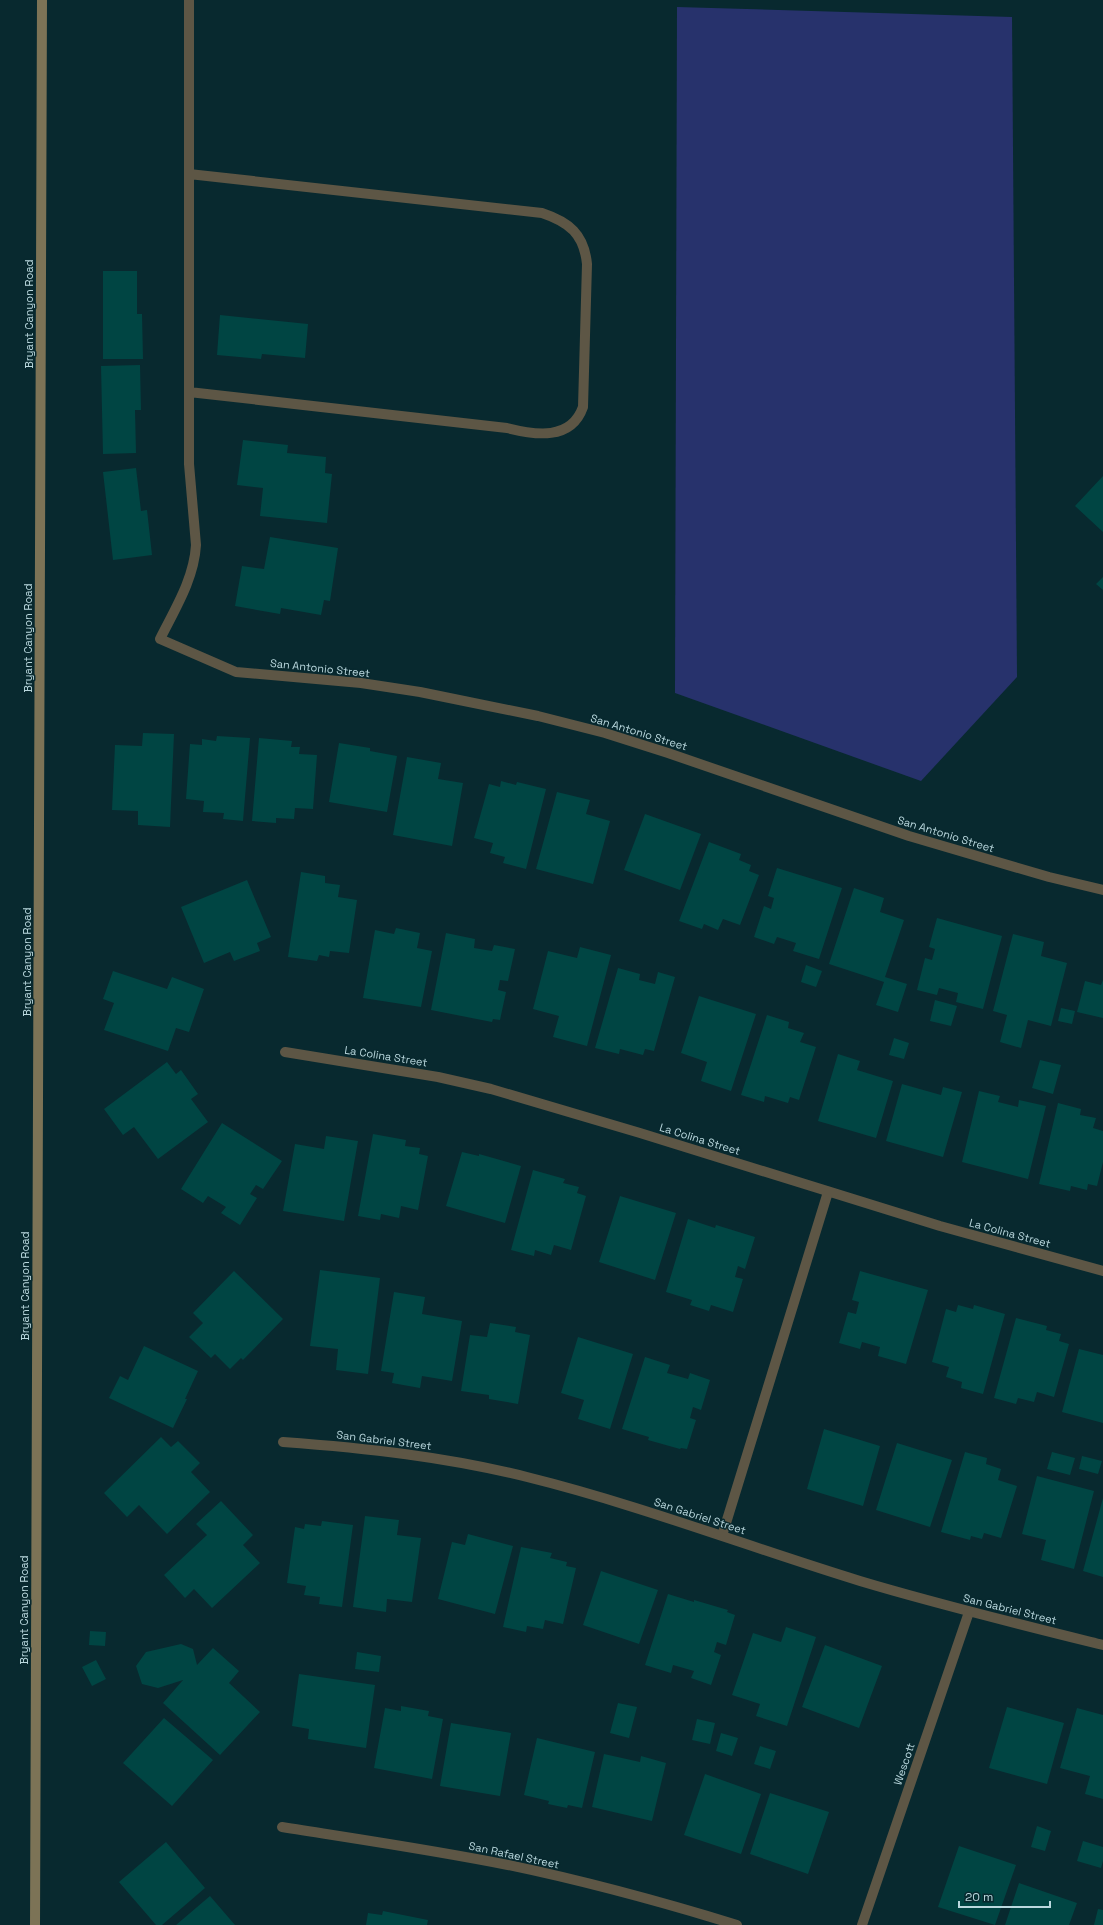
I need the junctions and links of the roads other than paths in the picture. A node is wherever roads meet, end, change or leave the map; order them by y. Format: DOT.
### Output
graph roads {
  1 [pos="42,0"];
  2 [pos="189,0"];
  3 [pos="189,174"];
  4 [pos="189,392"];
  5 [pos="1103,890"];
  6 [pos="285,1052"];
  7 [pos="828,1192"];
  8 [pos="1103,1271"];
  9 [pos="283,1442"];
  10 [pos="722,1536"];
  11 [pos="969,1612"];
  12 [pos="1103,1645"];
  13 [pos="282,1827"];
  14 [pos="35,1925"];
  15 [pos="737,1925"];
  16 [pos="862,1925"];
  1 -- 14 [label="street, Bryant Canyon Road"];
  2 -- 3 [label="street"];
  3 -- 4 [label="street"];
  3 -- 4 [label="street"];
  4 -- 5 [label="street, San Antonio Street"];
  6 -- 7 [label="street, La Colina Street"];
  7 -- 8 [label="street, La Colina Street"];
  7 -- 10 [label="street"];
  9 -- 10 [label="street, San Gabriel Street"];
  10 -- 11 [label="street, San Gabriel Street"];
  11 -- 12 [label="street, San Gabriel Street"];
  11 -- 16 [label="street, Wescott"];
  13 -- 15 [label="street, San Rafael Street"];
}
